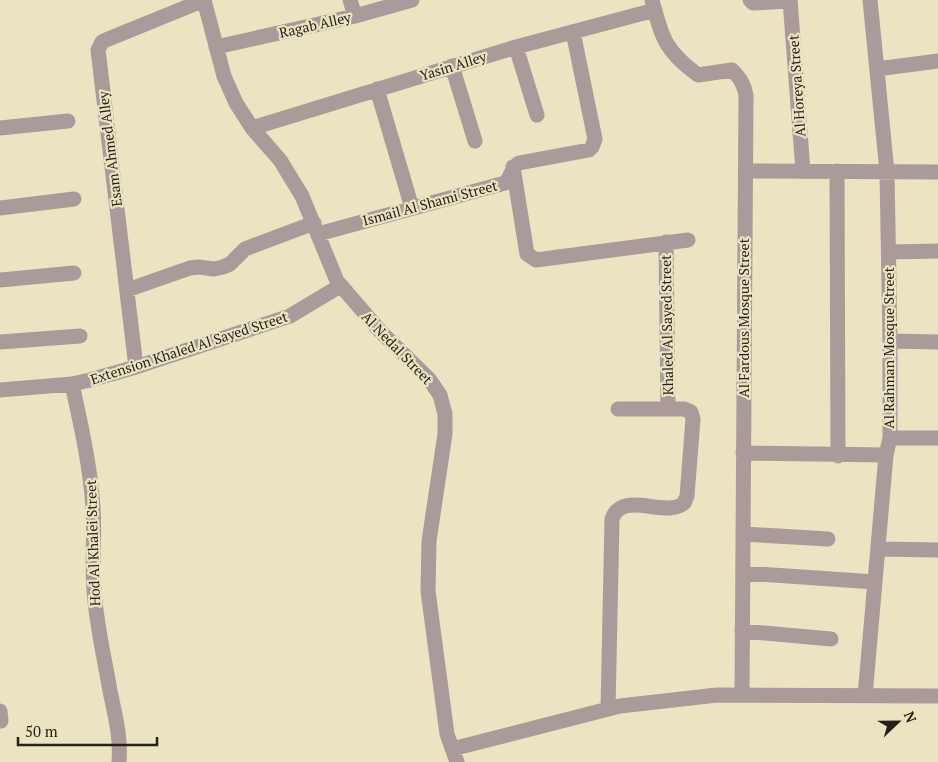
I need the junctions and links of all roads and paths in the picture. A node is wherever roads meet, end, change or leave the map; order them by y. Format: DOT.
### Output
graph roads {
  1 [pos="204,0"];
  2 [pos="350,0"];
  3 [pos="412,0"];
  4 [pos="750,0"];
  5 [pos="790,0"];
  6 [pos="870,0"];
  7 [pos="654,5"];
  8 [pos="355,16"];
  9 [pos="573,32"];
  10 [pos="216,47"];
  11 [pos="516,47"];
  12 [pos="938,61"];
  13 [pos="452,66"];
  14 [pos="876,70"];
  15 [pos="377,89"];
  16 [pos="536,115"];
  17 [pos="68,121"];
  18 [pos="0,128"];
  19 [pos="252,128"];
  20 [pos="475,142"];
  21 [pos="514,167"];
  22 [pos="746,171"];
  23 [pos="837,171"];
  24 [pos="803,172"];
  25 [pos="887,172"];
  26 [pos="938,172"];
  27 [pos="74,199"];
  28 [pos="0,208"];
  29 [pos="412,208"];
  30 [pos="316,228"];
  31 [pos="688,240"];
  32 [pos="666,242"];
  33 [pos="938,251"];
  34 [pos="889,252"];
  35 [pos="74,273"];
  36 [pos="0,280"];
  37 [pos="340,286"];
  38 [pos="127,290"];
  39 [pos="80,336"];
  40 [pos="890,341"];
  41 [pos="0,342"];
  42 [pos="938,342"];
  43 [pos="136,367"];
  44 [pos="72,384"];
  45 [pos="0,390"];
  46 [pos="618,409"];
  47 [pos="668,409"];
  48 [pos="890,438"];
  49 [pos="938,438"];
  50 [pos="743,453"];
  51 [pos="886,455"];
  52 [pos="838,456"];
  53 [pos="743,534"];
  54 [pos="828,539"];
  55 [pos="878,549"];
  56 [pos="938,550"];
  57 [pos="743,573"];
  58 [pos="875,582"];
  59 [pos="742,631"];
  60 [pos="830,639"];
  61 [pos="742,695"];
  62 [pos="865,696"];
  63 [pos="938,696"];
  64 [pos="608,709"];
  65 [pos="455,755"];
  66 [pos="119,762"];
  1 -- 10 [label="street, Al Nedal Street"];
  1 -- 38 [label="street, Esam Ahmed Alley"];
  2 -- 8 [label="street"];
  3 -- 8 [label="street, Ragab Alley"];
  4 -- 5 [label="street"];
  5 -- 24 [label="street, Al Horeya Street"];
  6 -- 14 [label="street, Al Rahman Mosque Street"];
  7 -- 9 [label="street, Yasin Alley"];
  7 -- 22 [label="street, Al Fardous Mosque Street"];
  8 -- 10 [label="street, Ragab Alley"];
  9 -- 11 [label="street, Yasin Alley"];
  9 -- 21 [label="street"];
  10 -- 19 [label="street, Al Nedal Street"];
  11 -- 13 [label="street, Yasin Alley"];
  11 -- 16 [label="street"];
  12 -- 14 [label="street"];
  13 -- 15 [label="street, Yasin Alley"];
  13 -- 20 [label="street"];
  14 -- 25 [label="street, Al Rahman Mosque Street"];
  15 -- 19 [label="street, Yasin Alley"];
  15 -- 29 [label="street"];
  17 -- 18 [label="street"];
  19 -- 30 [label="street, Al Nedal Street"];
  21 -- 29 [label="street, Ismail Al Shami Street"];
  21 -- 32 [label="street"];
  22 -- 24 [label="street"];
  22 -- 50 [label="street, Al Fardous Mosque Street"];
  23 -- 24 [label="street"];
  23 -- 25 [label="street"];
  23 -- 52 [label="street"];
  25 -- 26 [label="street"];
  25 -- 34 [label="street, Al Rahman Mosque Street"];
  27 -- 28 [label="street"];
  29 -- 30 [label="street, Ismail Al Shami Street"];
  30 -- 37 [label="street, Al Nedal Street"];
  30 -- 38 [label="street, Ismail Al Shami Street"];
  31 -- 32 [label="street"];
  32 -- 47 [label="street, Khaled Al Sayed Street"];
  33 -- 34 [label="street"];
  34 -- 40 [label="street, Al Rahman Mosque Street"];
  35 -- 36 [label="street"];
  37 -- 43 [label="street, Extension Khaled Al Sayed Street"];
  37 -- 65 [label="street, Al Nedal Street"];
  38 -- 43 [label="street, Esam Ahmed Alley"];
  39 -- 41 [label="street"];
  40 -- 42 [label="street"];
  40 -- 48 [label="street, Al Rahman Mosque Street"];
  43 -- 44 [label="street, Extension Khaled Al Sayed Street"];
  44 -- 45 [label="street, Extension Khaled Al Sayed Street"];
  44 -- 66 [label="street, Hod Al Khalei Street"];
  46 -- 47 [label="street"];
  47 -- 64 [label="street"];
  48 -- 49 [label="street"];
  48 -- 51 [label="street, Al Rahman Mosque Street"];
  50 -- 52 [label="street"];
  50 -- 53 [label="street, Al Fardous Mosque Street"];
  51 -- 52 [label="street"];
  51 -- 55 [label="street, Al Rahman Mosque Street"];
  53 -- 54 [label="street"];
  53 -- 57 [label="street, Al Fardous Mosque Street"];
  55 -- 56 [label="street"];
  55 -- 58 [label="street, Al Rahman Mosque Street"];
  57 -- 58 [label="street"];
  57 -- 59 [label="street, Al Fardous Mosque Street"];
  58 -- 62 [label="street, Al Rahman Mosque Street"];
  59 -- 60 [label="street"];
  59 -- 61 [label="street, Al Fardous Mosque Street"];
  61 -- 62 [label="street"];
  61 -- 64 [label="street"];
  62 -- 63 [label="street"];
  64 -- 65 [label="street"];
}
